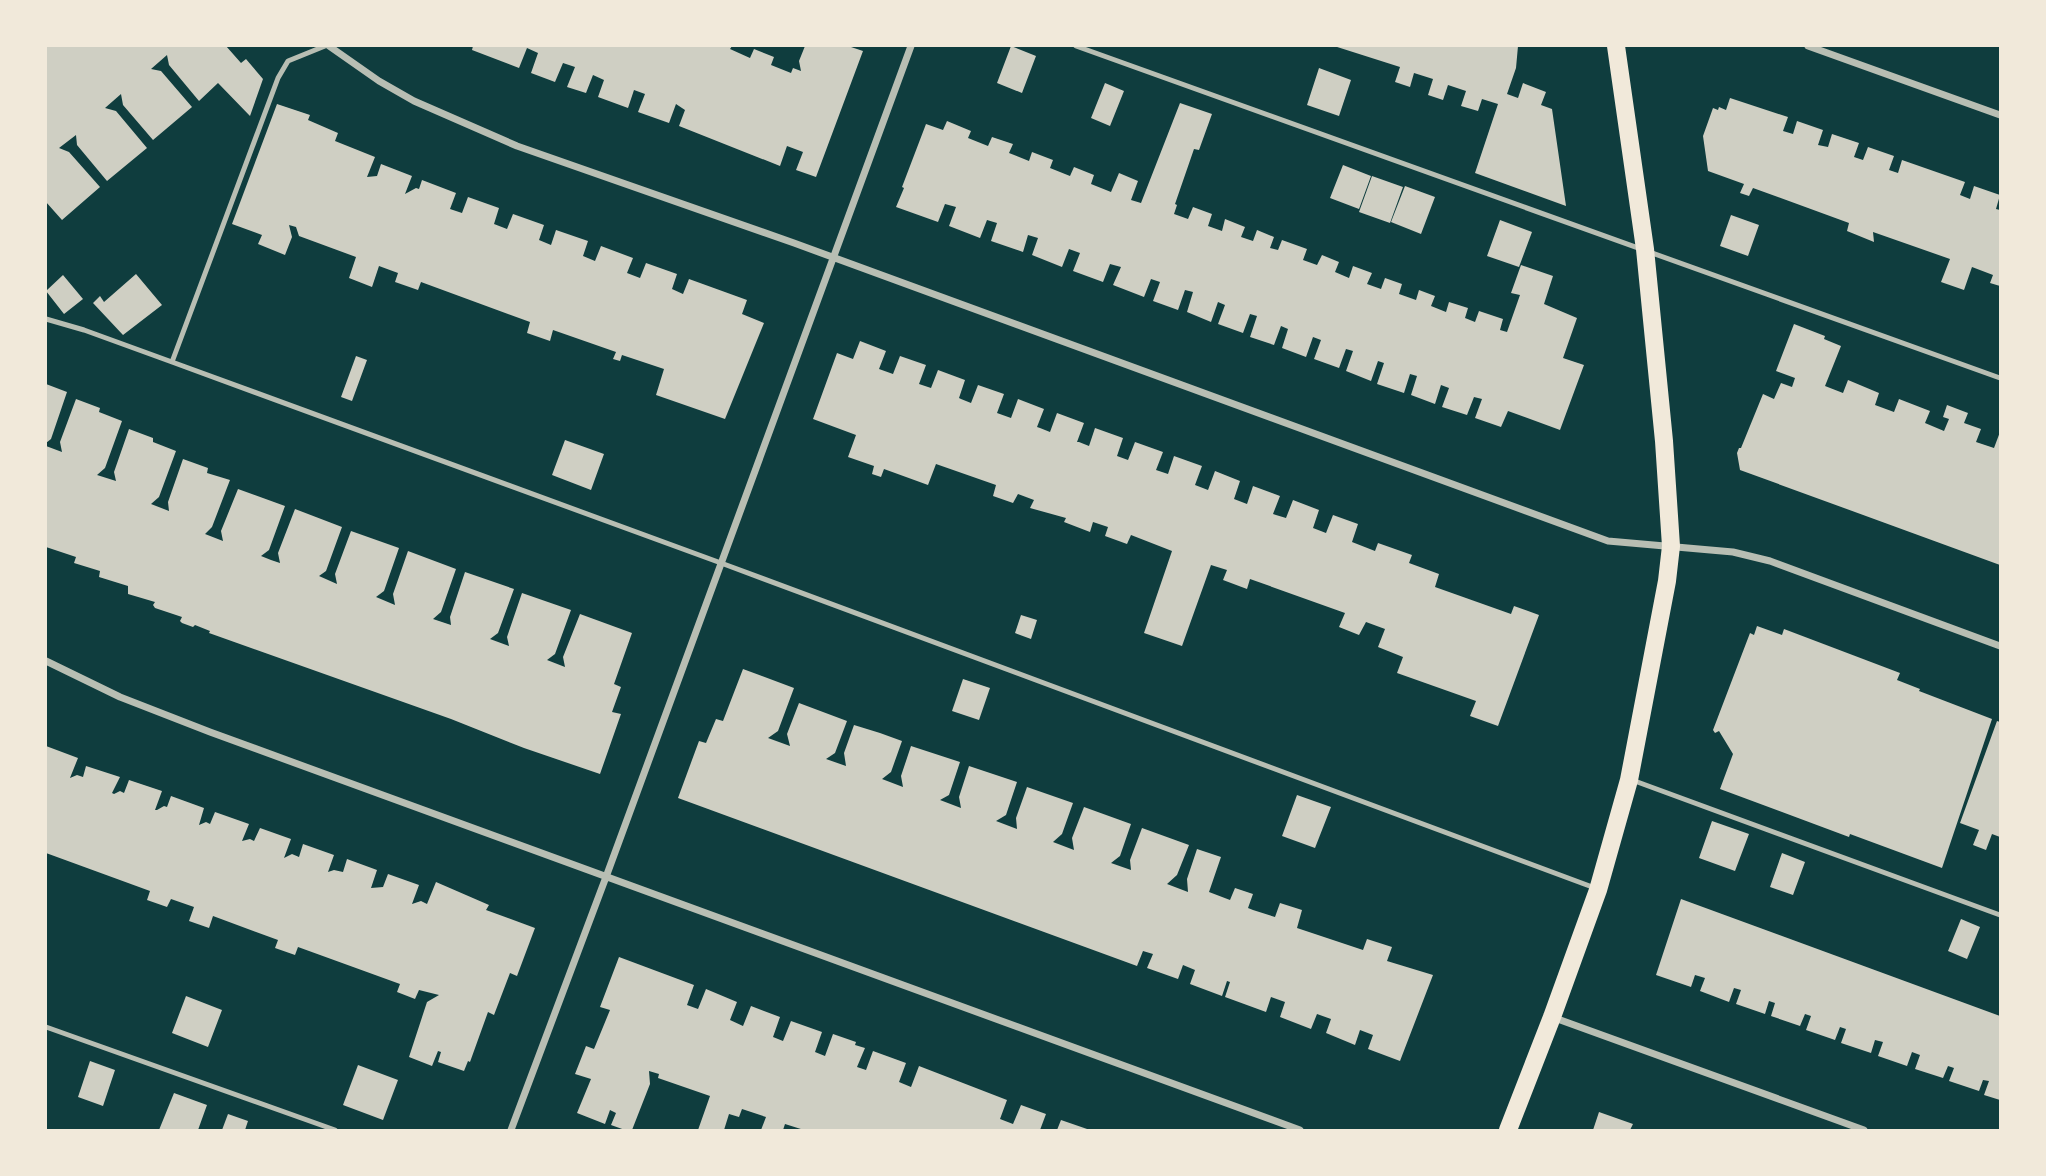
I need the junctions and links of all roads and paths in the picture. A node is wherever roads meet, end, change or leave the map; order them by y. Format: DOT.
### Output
graph roads {
  1 [pos="327,46"];
  2 [pos="911,46"];
  3 [pos="1076,46"];
  4 [pos="1616,46"];
  5 [pos="1808,46"];
  6 [pos="2000,115"];
  7 [pos="1645,248"];
  8 [pos="833,258"];
  9 [pos="46,319"];
  10 [pos="172,362"];
  11 [pos="2000,378"];
  12 [pos="1671,546"];
  13 [pos="721,563"];
  14 [pos="2000,646"];
  15 [pos="46,661"];
  16 [pos="1629,779"];
  17 [pos="606,877"];
  18 [pos="1598,890"];
  19 [pos="2000,915"];
  20 [pos="1552,1017"];
  21 [pos="46,1027"];
  22 [pos="335,1130"];
  23 [pos="511,1130"];
  24 [pos="1300,1130"];
  25 [pos="1508,1130"];
  26 [pos="1864,1130"];
  1 -- 8 [label="street"];
  1 -- 10 [label="lane"];
  2 -- 8 [label="street"];
  3 -- 7 [label="lane"];
  4 -- 7 [label="main road"];
  5 -- 6 [label="street"];
  7 -- 11 [label="lane"];
  7 -- 12 [label="main road"];
  8 -- 12 [label="street"];
  8 -- 13 [label="street"];
  9 -- 10 [label="lane"];
  10 -- 13 [label="lane"];
  12 -- 14 [label="street"];
  12 -- 16 [label="main road"];
  13 -- 17 [label="street"];
  13 -- 18 [label="lane"];
  15 -- 17 [label="street"];
  16 -- 18 [label="main road"];
  16 -- 19 [label="lane"];
  17 -- 23 [label="street"];
  17 -- 24 [label="street"];
  18 -- 20 [label="main road"];
  20 -- 25 [label="main road"];
  20 -- 26 [label="street"];
  21 -- 22 [label="lane"];
}
